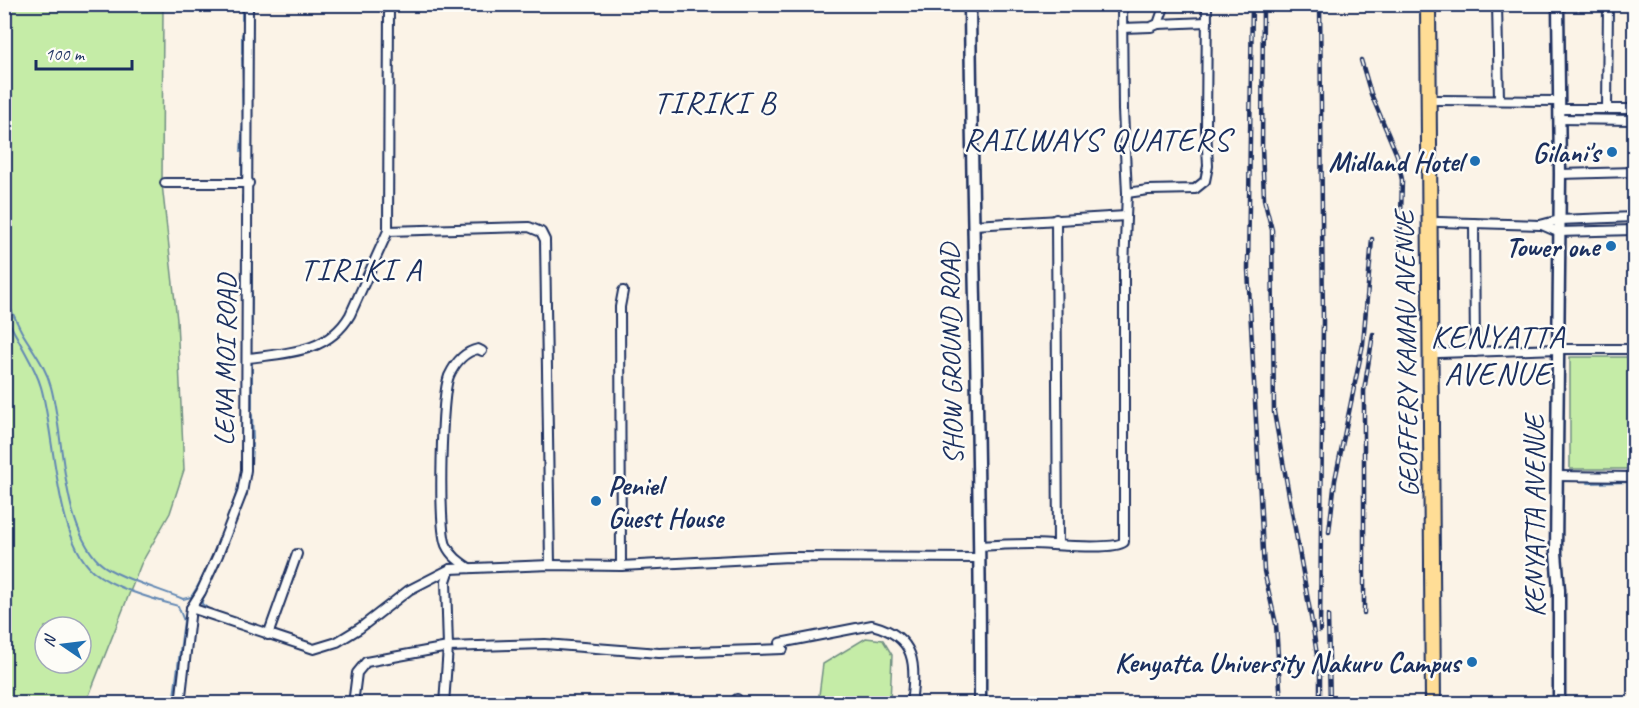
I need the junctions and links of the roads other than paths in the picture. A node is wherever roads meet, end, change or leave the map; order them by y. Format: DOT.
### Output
graph roads {
  1 [pos="248,4"];
  2 [pos="389,4"];
  3 [pos="970,4"];
  4 [pos="1122,4"];
  5 [pos="1166,4"];
  6 [pos="1207,4"];
  7 [pos="1428,4"];
  8 [pos="1436,4"];
  9 [pos="1497,4"];
  10 [pos="1558,5"];
  11 [pos="1608,5"];
  12 [pos="1207,22"];
  13 [pos="1158,24"];
  14 [pos="1122,28"];
  15 [pos="1436,99"];
  16 [pos="1499,99"];
  17 [pos="1576,109"];
  18 [pos="1607,109"];
  19 [pos="1620,109"];
  20 [pos="1634,109"];
  21 [pos="1559,110"];
  22 [pos="1577,120"];
  23 [pos="1621,120"];
  24 [pos="1634,120"];
  25 [pos="1635,172"];
  26 [pos="1560,174"];
  27 [pos="165,183"];
  28 [pos="249,183"];
  29 [pos="1127,194"];
  30 [pos="1126,216"];
  31 [pos="1635,217"];
  32 [pos="1056,219"];
  33 [pos="1438,222"];
  34 [pos="1474,224"];
  35 [pos="974,225"];
  36 [pos="1558,226"];
  37 [pos="1635,230"];
  38 [pos="388,231"];
  39 [pos="623,291"];
  40 [pos="1558,349"];
  41 [pos="1635,349"];
  42 [pos="482,351"];
  43 [pos="1475,351"];
  44 [pos="1439,353"];
  45 [pos="248,358"];
  46 [pos="1557,476"];
  47 [pos="1635,477"];
  48 [pos="1058,544"];
  49 [pos="979,552"];
  50 [pos="297,554"];
  51 [pos="550,565"];
  52 [pos="621,566"];
  53 [pos="471,568"];
  54 [pos="450,569"];
  55 [pos="191,608"];
  56 [pos="268,635"];
  57 [pos="448,647"];
  58 [pos="180,704"];
  59 [pos="353,704"];
  60 [pos="444,704"];
  61 [pos="911,704"];
  62 [pos="980,704"];
  63 [pos="1433,704"];
  64 [pos="1442,704"];
  65 [pos="1559,704"];
  1 -- 28 [label="street, LENA MOI ROAD"];
  2 -- 38 [label="street"];
  3 -- 35 [label="main road, SHOW GROUND ROAD"];
  4 -- 14 [label="street"];
  5 -- 13 [label="street"];
  6 -- 12 [label="street"];
  7 -- 63 [label="highway, GEOFFERY KAMAU AVENUE"];
  8 -- 15 [label="highway, GEOFFERY KAMAU AVENUE"];
  9 -- 16 [label="street"];
  10 -- 11 [label="street"];
  10 -- 21 [label="main road, KENYATTA AVENUE"];
  11 -- 18 [label="street"];
  12 -- 13 [label="street"];
  12 -- 29 [label="street"];
  13 -- 14 [label="street"];
  14 -- 29 [label="street"];
  15 -- 16 [label="street"];
  15 -- 33 [label="highway, GEOFFERY KAMAU AVENUE"];
  16 -- 21 [label="street"];
  17 -- 18 [label="street"];
  17 -- 21 [label="street"];
  17 -- 22 [label="street"];
  18 -- 19 [label="street"];
  19 -- 20 [label="street"];
  19 -- 23 [label="street"];
  20 -- 24 [label="street"];
  21 -- 22 [label="street"];
  21 -- 26 [label="main road, KENYATTA AVENUE"];
  22 -- 23 [label="street"];
  23 -- 24 [label="street"];
  25 -- 26 [label="street"];
  26 -- 36 [label="main road, KENYATTA AVENUE"];
  27 -- 28 [label="street"];
  28 -- 45 [label="street, LENA MOI ROAD"];
  29 -- 30 [label="street"];
  30 -- 32 [label="street"];
  30 -- 48 [label="street"];
  31 -- 36 [label="street"];
  32 -- 35 [label="street"];
  32 -- 48 [label="street"];
  33 -- 34 [label="street"];
  33 -- 44 [label="highway, GEOFFERY KAMAU AVENUE"];
  34 -- 36 [label="street"];
  34 -- 43 [label="street"];
  35 -- 49 [label="main road, SHOW GROUND ROAD"];
  36 -- 37 [label="street"];
  36 -- 40 [label="main road, KENYATTA AVENUE"];
  38 -- 45 [label="street"];
  38 -- 51 [label="street"];
  39 -- 52 [label="street"];
  40 -- 41 [label="street"];
  40 -- 43 [label="street"];
  40 -- 46 [label="main road, KENYATTA AVENUE"];
  42 -- 53 [label="street"];
  43 -- 44 [label="street"];
  44 -- 64 [label="highway, GEOFFERY KAMAU AVENUE"];
  45 -- 55 [label="street, LENA MOI ROAD"];
  46 -- 47 [label="street"];
  46 -- 65 [label="main road, KENYATTA AVENUE"];
  48 -- 49 [label="street"];
  49 -- 52 [label="street"];
  49 -- 62 [label="main road, SHOW GROUND ROAD"];
  50 -- 56 [label="street"];
  51 -- 52 [label="street"];
  51 -- 53 [label="street"];
  53 -- 54 [label="street"];
  54 -- 56 [label="street"];
  54 -- 57 [label="street"];
  55 -- 56 [label="street"];
  55 -- 58 [label="street, LENA MOI ROAD"];
  57 -- 59 [label="street"];
  57 -- 60 [label="street"];
  57 -- 61 [label="street"];
}
